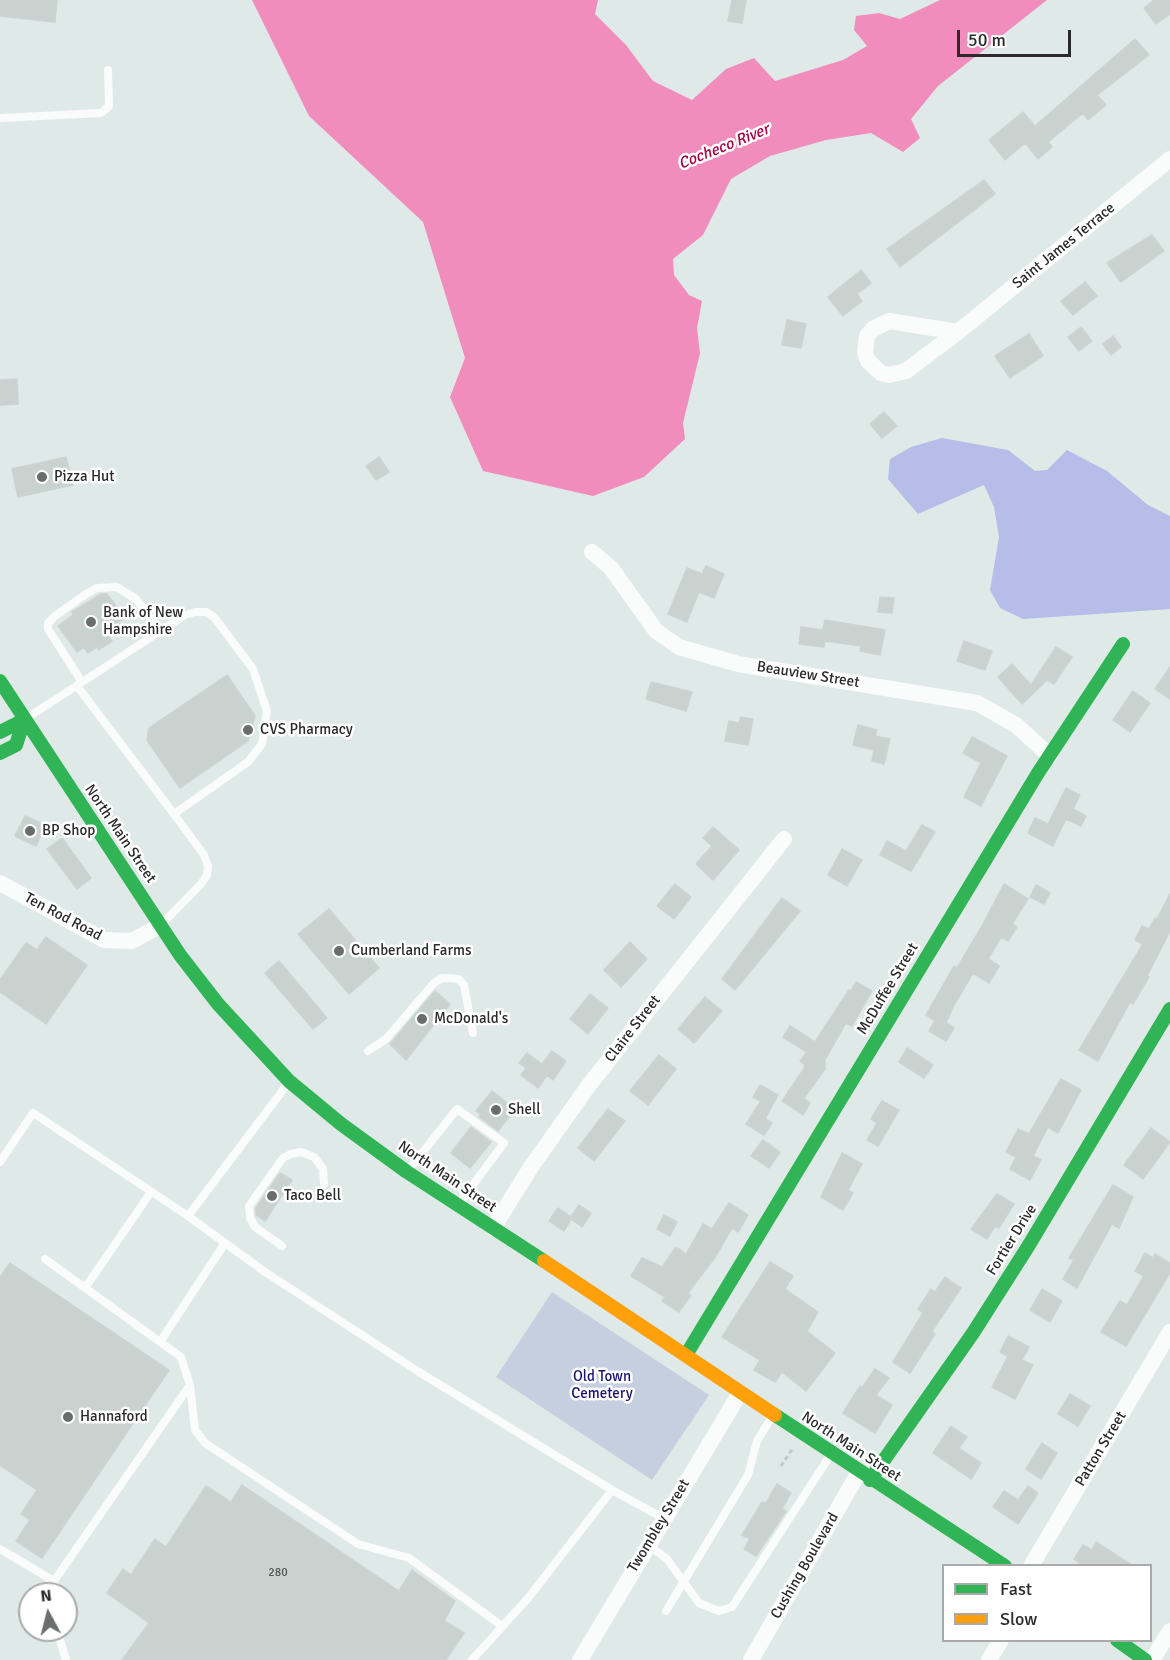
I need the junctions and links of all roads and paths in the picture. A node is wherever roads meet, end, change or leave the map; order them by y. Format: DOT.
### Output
graph roads {
  1 [pos="108,70"];
  2 [pos="0,118"];
  3 [pos="1170,159"];
  4 [pos="958,332"];
  5 [pos="592,552"];
  6 [pos="160,631"];
  7 [pos="1123,644"];
  8 [pos="0,681"];
  9 [pos="80,684"];
  10 [pos="24,720"];
  11 [pos="0,732"];
  12 [pos="0,753"];
  13 [pos="1050,756"];
  14 [pos="174,814"];
  15 [pos="784,839"];
  16 [pos="0,883"];
  17 [pos="161,925"];
  18 [pos="1170,1009"];
  19 [pos="473,1033"];
  20 [pos="368,1052"];
  21 [pos="289,1081"];
  22 [pos="0,1162"];
  23 [pos="407,1172"];
  24 [pos="324,1184"];
  25 [pos="151,1192"];
  26 [pos="458,1205"];
  27 [pos="188,1216"];
  28 [pos="493,1228"];
  29 [pos="225,1243"];
  30 [pos="282,1246"];
  31 [pos="45,1259"];
  32 [pos="85,1288"];
  33 [pos="1170,1332"];
  34 [pos="160,1342"];
  35 [pos="686,1355"];
  36 [pos="190,1384"];
  37 [pos="740,1393"];
  38 [pos="773,1415"];
  39 [pos="794,1447"];
  40 [pos="831,1454"];
  41 [pos="781,1466"];
  42 [pos="864,1476"];
  43 [pos="612,1490"];
  44 [pos="663,1518"];
  45 [pos="648,1545"];
  46 [pos="0,1549"];
  47 [pos="1002,1564"];
  48 [pos="1032,1564"];
  49 [pos="54,1581"];
  50 [pos="683,1582"];
  51 [pos="666,1611"];
  52 [pos="502,1626"];
  53 [pos="1170,1631"];
  54 [pos="61,1642"];
  55 [pos="1000,1642"];
  56 [pos="1118,1642"];
  57 [pos="66,1660"];
  58 [pos="472,1660"];
  59 [pos="580,1660"];
  60 [pos="751,1660"];
  61 [pos="989,1660"];
  62 [pos="1145,1660"];
  63 [pos="1152,1660"];
  1 -- 2 [label="lane"];
  3 -- 4 [label="street, Saint James Terrace"];
  4 -- 4 [label="street, Saint James Terrace"];
  5 -- 13 [label="street, Beauview Street"];
  6 -- 9 [label="lane"];
  6 -- 9 [label="lane"];
  6 -- 14 [label="lane"];
  7 -- 13 [label="street, McDuffee Street"];
  8 -- 10 [label="street, North Main Street"];
  9 -- 10 [label="lane"];
  9 -- 14 [label="lane"];
  10 -- 11 [label="street"];
  10 -- 12 [label="street"];
  10 -- 17 [label="street, North Main Street"];
  13 -- 35 [label="street, McDuffee Street"];
  14 -- 17 [label="lane"];
  15 -- 28 [label="street, Claire Street"];
  16 -- 17 [label="street, Ten Rod Road"];
  17 -- 21 [label="street, North Main Street"];
  18 -- 42 [label="street, Fortier Drive"];
  19 -- 20 [label="lane"];
  21 -- 23 [label="street, North Main Street"];
  21 -- 27 [label="lane"];
  22 -- 25 [label="lane"];
  23 -- 26 [label="street, North Main Street"];
  23 -- 26 [label="lane"];
  24 -- 30 [label="lane"];
  25 -- 27 [label="lane"];
  25 -- 32 [label="lane"];
  26 -- 28 [label="street, North Main Street"];
  27 -- 29 [label="lane"];
  28 -- 35 [label="street, North Main Street"];
  29 -- 34 [label="lane"];
  29 -- 43 [label="lane"];
  31 -- 32 [label="lane"];
  32 -- 34 [label="lane"];
  33 -- 48 [label="street, Patton Street"];
  34 -- 36 [label="lane"];
  35 -- 37 [label="street, North Main Street"];
  36 -- 49 [label="lane"];
  36 -- 52 [label="lane"];
  37 -- 38 [label="street, North Main Street"];
  37 -- 44 [label="street, Twombley Street"];
  38 -- 40 [label="street, North Main Street"];
  38 -- 50 [label="lane"];
  39 -- 41 [label="path"];
  40 -- 42 [label="street, North Main Street"];
  40 -- 50 [label="lane"];
  42 -- 47 [label="street, North Main Street"];
  42 -- 60 [label="street, Cushing Boulevard"];
  43 -- 44 [label="lane"];
  43 -- 52 [label="lane"];
  44 -- 45 [label="street, Twombley Street"];
  45 -- 50 [label="lane"];
  45 -- 59 [label="street, Twombley Street"];
  46 -- 49 [label="lane"];
  50 -- 51 [label="lane"];
  52 -- 58 [label="lane"];
  53 -- 63 [label="street"];
  54 -- 57 [label="lane"];
  55 -- 61 [label="street"];
  56 -- 62 [label="street"];
}
